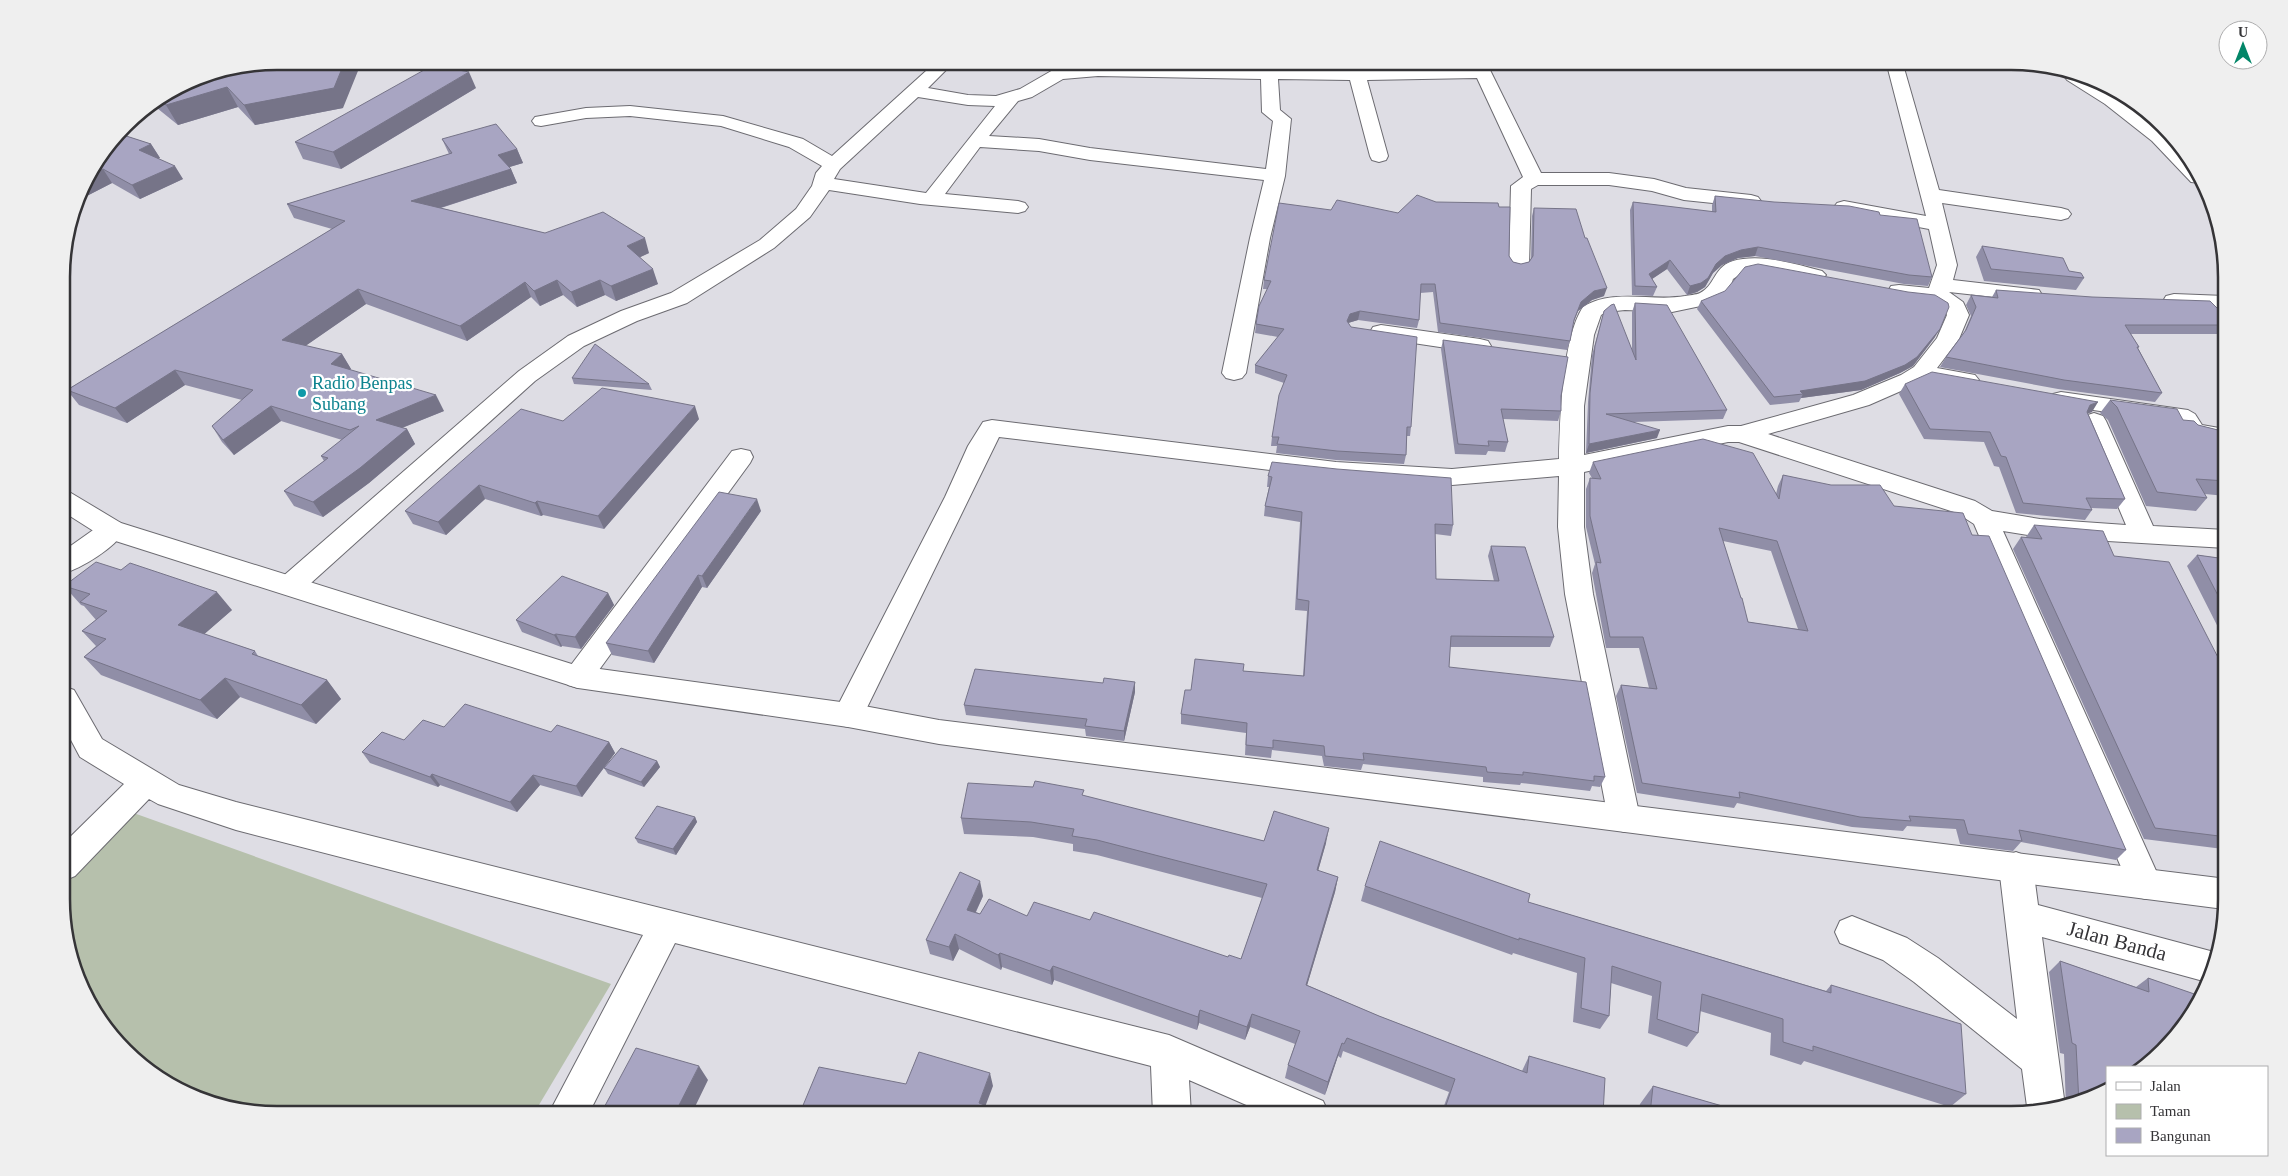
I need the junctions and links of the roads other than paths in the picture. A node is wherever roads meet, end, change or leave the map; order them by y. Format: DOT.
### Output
graph roads {
  1 [pos="938,70"];
  2 [pos="1122,70"];
  3 [pos="1227,70"];
  4 [pos="1425,70"];
  5 [pos="1482,70"];
  6 [pos="1895,70"];
  7 [pos="1269,74"];
  8 [pos="1357,75"];
  9 [pos="2093,87"];
  10 [pos="916,91"];
  11 [pos="1010,98"];
  12 [pos="541,121"];
  13 [pos="2140,123"];
  14 [pos="2149,123"];
  15 [pos="975,141"];
  16 [pos="1379,156"];
  17 [pos="2184,164"];
  18 [pos="833,165"];
  19 [pos="1275,176"];
  20 [pos="1534,179"];
  21 [pos="823,183"];
  22 [pos="1931,195"];
  23 [pos="931,199"];
  24 [pos="1772,204"];
  25 [pos="1826,206"];
  26 [pos="1018,207"];
  27 [pos="2061,214"];
  28 [pos="1938,225"];
  29 [pos="1519,265"];
  30 [pos="1831,278"];
  31 [pos="1876,287"];
  32 [pos="1938,290"];
  33 [pos="2050,296"];
  34 [pos="2156,300"];
  35 [pos="2218,302"];
  36 [pos="1358,329"];
  37 [pos="1502,349"];
  38 [pos="1922,372"];
  39 [pos="1234,373"];
  40 [pos="1990,385"];
  41 [pos="2038,395"];
  42 [pos="2094,421"];
  43 [pos="1741,434"];
  44 [pos="2218,435"];
  45 [pos="1572,452"];
  46 [pos="741,457"];
  47 [pos="70,504"];
  48 [pos="1985,519"];
  49 [pos="112,530"];
  50 [pos="2144,535"];
  51 [pos="2218,539"];
  52 [pos="70,560"];
  53 [pos="290,585"];
  54 [pos="578,677"];
  55 [pos="70,710"];
  56 [pos="848,715"];
  57 [pos="146,782"];
  58 [pos="1624,818"];
  59 [pos="70,859"];
  60 [pos="2016,868"];
  61 [pos="2145,884"];
  62 [pos="2218,893"];
  63 [pos="2022,916"];
  64 [pos="667,925"];
  65 [pos="1852,932"];
  66 [pos="2207,966"];
  67 [pos="1169,1053"];
  68 [pos="2040,1060"];
  69 [pos="2045,1103"];
  70 [pos="571,1106"];
  71 [pos="1172,1106"];
  72 [pos="1292,1106"];
  1 -- 10 [label="street"];
  2 -- 11 [label="street"];
  3 -- 7 [label="street"];
  4 -- 8 [label="street"];
  5 -- 20 [label="street"];
  6 -- 22 [label="street"];
  7 -- 8 [label="street"];
  7 -- 19 [label="street"];
  8 -- 16 [label="street"];
  9 -- 13 [label="street"];
  10 -- 11 [label="street"];
  10 -- 18 [label="street"];
  11 -- 15 [label="street"];
  12 -- 18 [label="street"];
  13 -- 14 [label="street"];
  13 -- 17 [label="street"];
  15 -- 19 [label="street"];
  15 -- 23 [label="street"];
  18 -- 21 [label="street"];
  19 -- 39 [label="street"];
  20 -- 24 [label="street"];
  20 -- 29 [label="street"];
  21 -- 23 [label="street"];
  21 -- 53 [label="street"];
  22 -- 27 [label="street"];
  22 -- 28 [label="street"];
  23 -- 26 [label="street"];
  25 -- 28 [label="street"];
  28 -- 32 [label="street"];
  30 -- 45 [label="street"];
  31 -- 32 [label="street"];
  32 -- 33 [label="street"];
  32 -- 38 [label="street"];
  34 -- 35 [label="street"];
  36 -- 37 [label="street"];
  38 -- 40 [label="street"];
  38 -- 43 [label="street"];
  41 -- 44 [label="street"];
  42 -- 50 [label="street"];
  43 -- 45 [label="street"];
  43 -- 48 [label="street"];
  45 -- 56 [label="street"];
  45 -- 58 [label="street"];
  46 -- 54 [label="street"];
  47 -- 49 [label="street"];
  48 -- 50 [label="street"];
  48 -- 61 [label="street"];
  49 -- 52 [label="street"];
  49 -- 53 [label="street"];
  50 -- 51 [label="street"];
  53 -- 54 [label="street"];
  54 -- 56 [label="street"];
  55 -- 57 [label="street"];
  56 -- 58 [label="street"];
  57 -- 59 [label="street"];
  57 -- 64 [label="street"];
  58 -- 60 [label="street"];
  60 -- 61 [label="street"];
  60 -- 63 [label="street"];
  61 -- 62 [label="street"];
  63 -- 66 [label="street, Jalan Banda"];
  63 -- 68 [label="street"];
  64 -- 67 [label="street"];
  64 -- 70 [label="street"];
  65 -- 68 [label="street"];
  67 -- 71 [label="street"];
  67 -- 72 [label="street"];
  68 -- 69 [label="street"];
}
